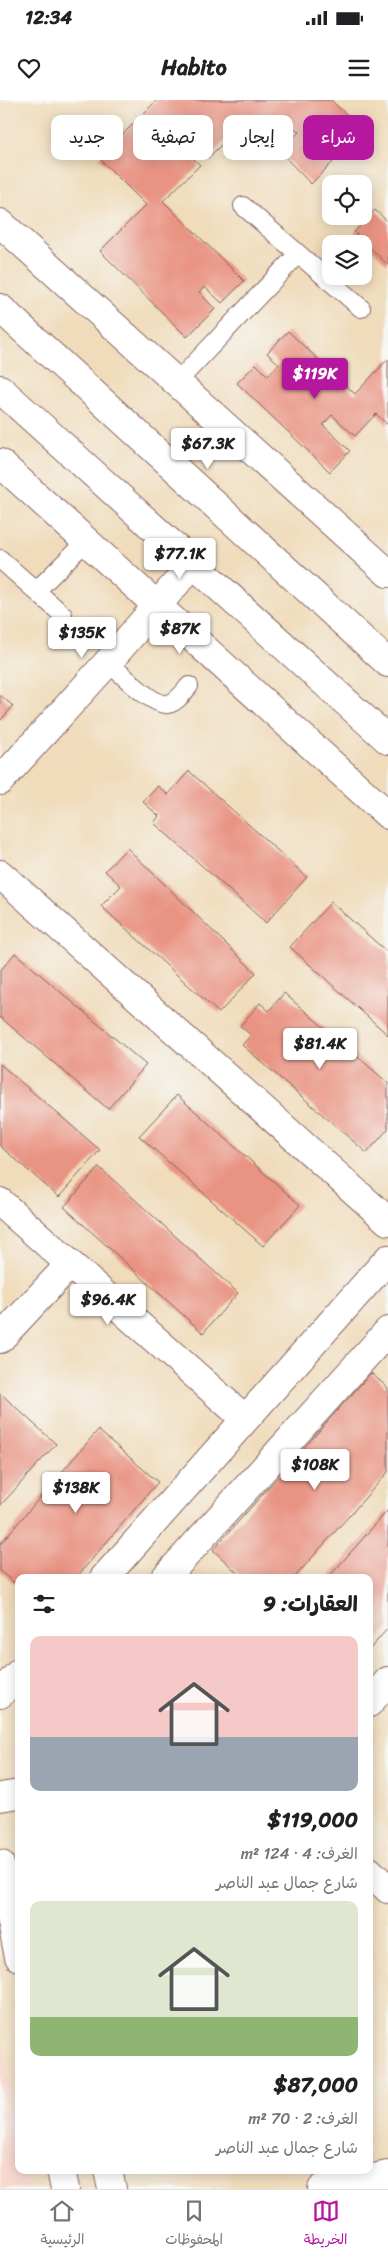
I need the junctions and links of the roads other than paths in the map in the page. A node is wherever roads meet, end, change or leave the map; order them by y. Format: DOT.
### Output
graph roads {
  1 [pos="243,206"];
  2 [pos="0,223"];
  3 [pos="298,254"];
  4 [pos="0,308"];
  5 [pos="361,308"];
  6 [pos="178,382"];
  7 [pos="0,389"];
  8 [pos="0,463"];
  9 [pos="86,541"];
  10 [pos="0,559"];
  11 [pos="385,563"];
  12 [pos="193,564"];
  13 [pos="36,591"];
  14 [pos="157,605"];
  15 [pos="63,615"];
  16 [pos="108,662"];
  17 [pos="388,663"];
  18 [pos="189,686"];
  19 [pos="388,740"];
  20 [pos="0,781"];
  21 [pos="388,815"];
  22 [pos="0,874"];
  23 [pos="0,1202"];
  24 [pos="388,1221"];
  25 [pos="388,1259"];
  26 [pos="70,1264"];
  27 [pos="388,1331"];
  28 [pos="0,1338"];
  29 [pos="245,1419"];
  30 [pos="108,1574"];
  31 [pos="169,1574"];
  32 [pos="15,1677"];
  33 [pos="388,1681"];
  34 [pos="0,1694"];
  35 [pos="15,1697"];
  36 [pos="373,1698"];
  37 [pos="15,1795"];
  38 [pos="0,1797"];
  39 [pos="0,1864"];
  40 [pos="373,1876"];
  41 [pos="388,1889"];
  42 [pos="15,1937"];
  43 [pos="62,2174"];
  44 [pos="109,2174"];
  45 [pos="358,2175"];
  46 [pos="388,2175"];
  47 [pos="65,2189"];
  48 [pos="112,2189"];
  49 [pos="322,2189"];
  1 -- 3 [label="lane"];
  2 -- 6 [label="street"];
  3 -- 5 [label="lane"];
  3 -- 6 [label="lane"];
  4 -- 17 [label="street"];
  6 -- 11 [label="street"];
  7 -- 12 [label="street"];
  8 -- 9 [label="street"];
  9 -- 13 [label="lane"];
  9 -- 14 [label="street"];
  10 -- 13 [label="lane"];
  12 -- 14 [label="street"];
  12 -- 19 [label="street"];
  13 -- 15 [label="lane"];
  14 -- 16 [label="street"];
  14 -- 21 [label="street"];
  16 -- 18 [label="lane"];
  16 -- 20 [label="street"];
  22 -- 24 [label="street"];
  23 -- 26 [label="street"];
  25 -- 29 [label="street"];
  26 -- 28 [label="street"];
  26 -- 29 [label="street"];
  27 -- 31 [label="street"];
  29 -- 30 [label="street"];
  32 -- 34 [label="street"];
  33 -- 36 [label="street"];
  34 -- 35 [label="street"];
  37 -- 38 [label="street"];
  39 -- 42 [label="street"];
  40 -- 41 [label="street"];
  43 -- 47 [label="street"];
  44 -- 48 [label="street"];
  45 -- 46 [label="street"];
  45 -- 49 [label="street"];
}
